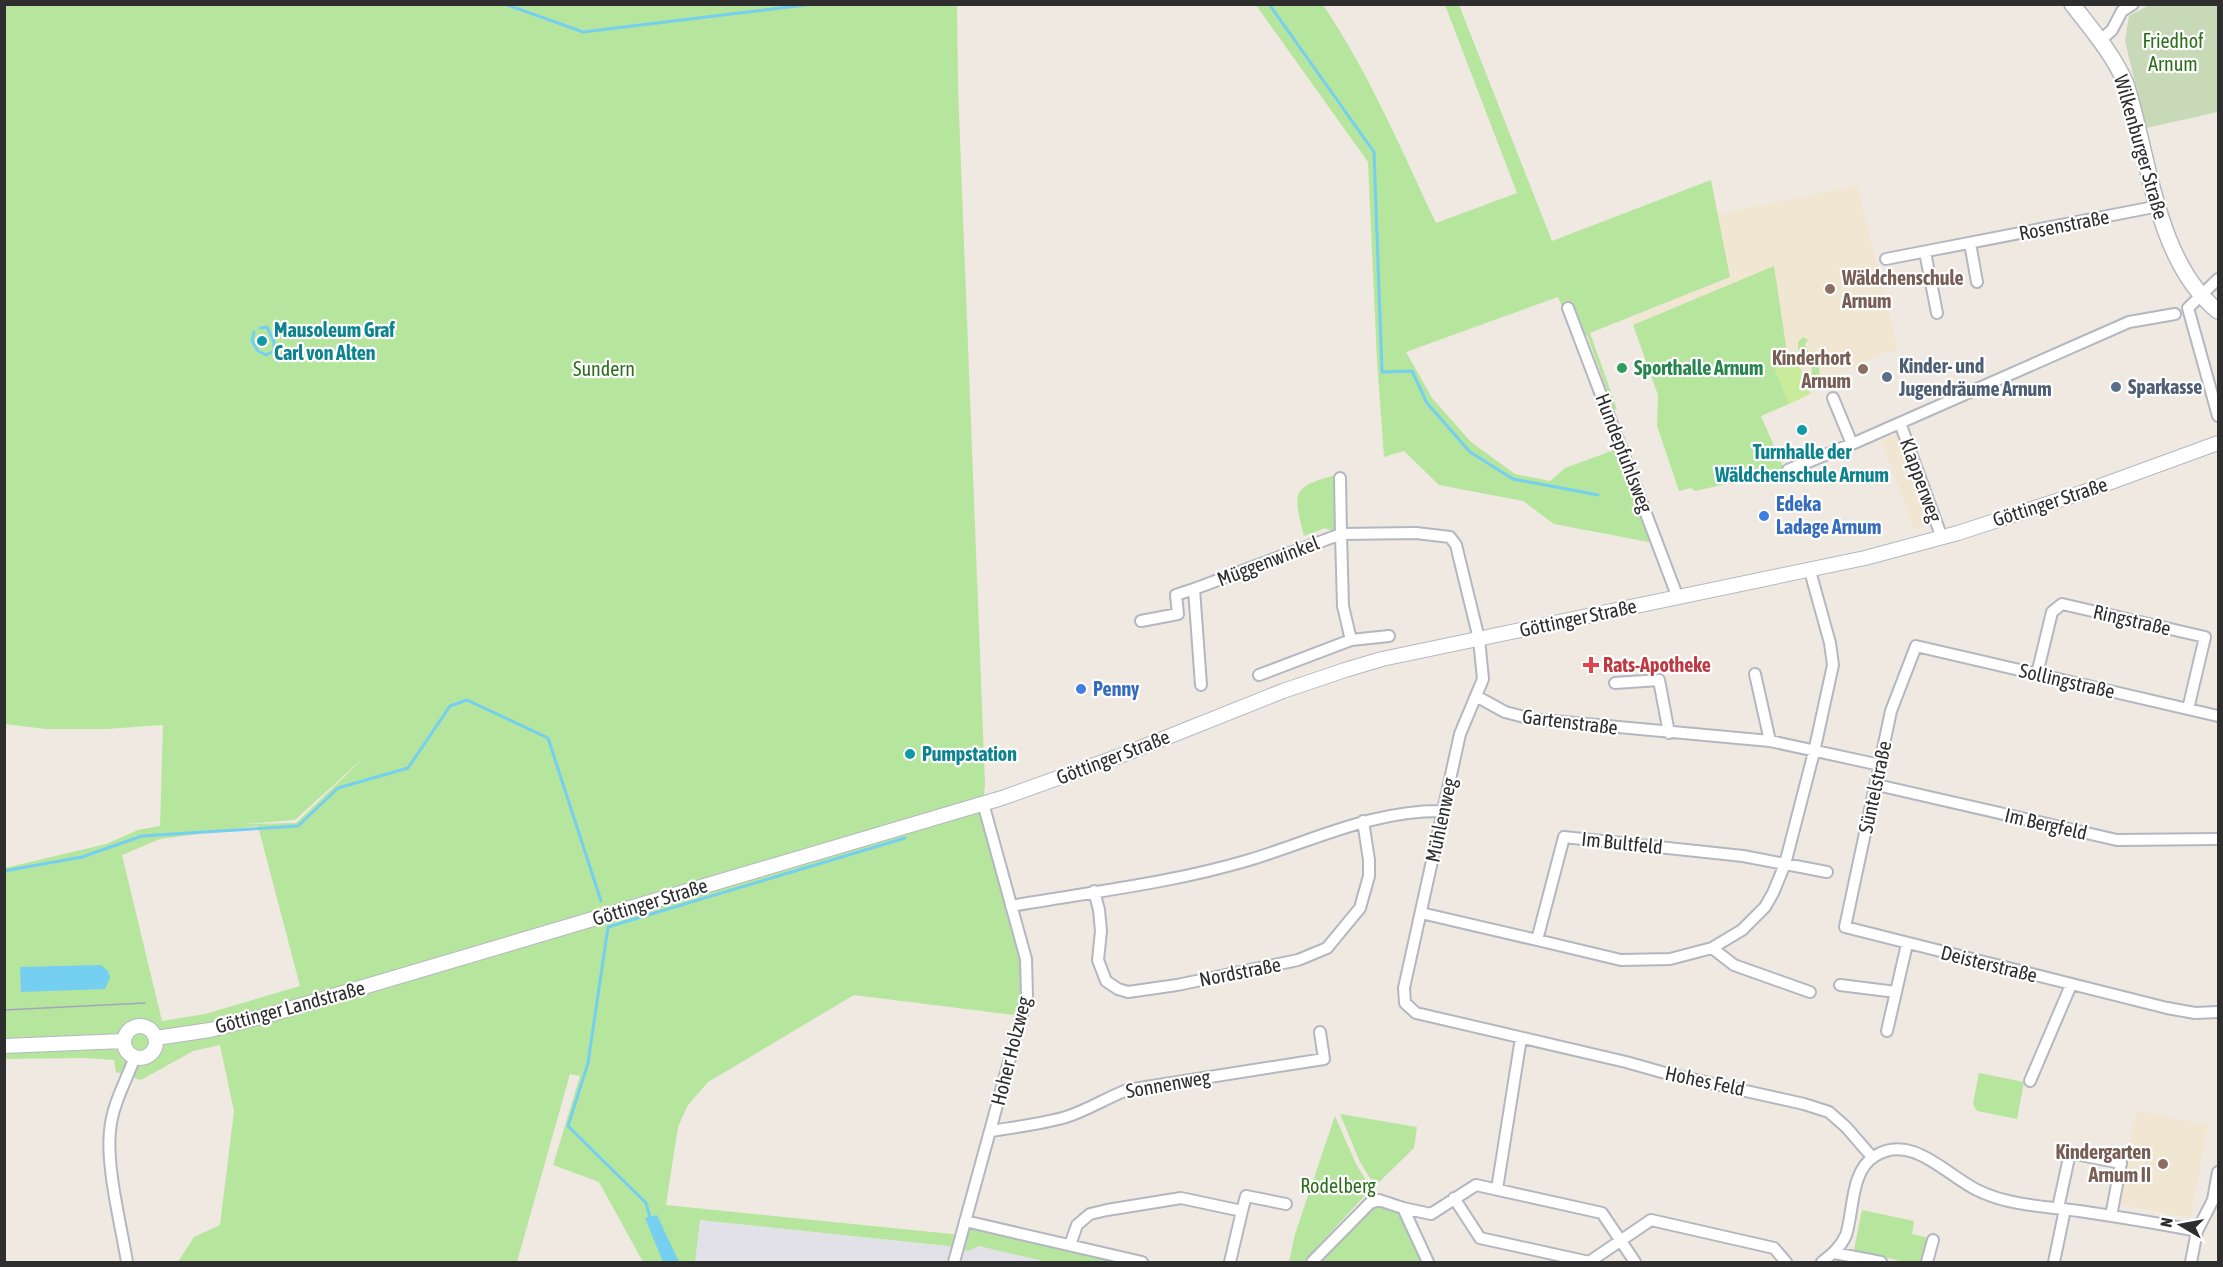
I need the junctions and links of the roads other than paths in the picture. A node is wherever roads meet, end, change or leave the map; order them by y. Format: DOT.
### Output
graph roads {
  1 [pos="2072,4"];
  2 [pos="2133,4"];
  3 [pos="2101,40"];
  4 [pos="2158,206"];
  5 [pos="1970,243"];
  6 [pos="1925,252"];
  7 [pos="1887,259"];
  8 [pos="2218,279"];
  9 [pos="1977,282"];
  10 [pos="2200,294"];
  11 [pos="1568,308"];
  12 [pos="2218,311"];
  13 [pos="1937,313"];
  14 [pos="2175,314"];
  15 [pos="1833,398"];
  16 [pos="2218,416"];
  17 [pos="1900,423"];
  18 [pos="2218,443"];
  19 [pos="1852,444"];
  20 [pos="1788,470"];
  21 [pos="1340,478"];
  22 [pos="1341,534"];
  23 [pos="1942,538"];
  24 [pos="1810,570"];
  25 [pos="1194,589"];
  26 [pos="1678,598"];
  27 [pos="1196,612"];
  28 [pos="1178,614"];
  29 [pos="1141,621"];
  30 [pos="1389,636"];
  31 [pos="1479,639"];
  32 [pos="1351,640"];
  33 [pos="1916,646"];
  34 [pos="1755,674"];
  35 [pos="2037,674"];
  36 [pos="1259,675"];
  37 [pos="1615,683"];
  38 [pos="1201,685"];
  39 [pos="1476,696"];
  40 [pos="2188,709"];
  41 [pos="2218,716"];
  42 [pos="1669,733"];
  43 [pos="1770,741"];
  44 [pos="1814,752"];
  45 [pos="1880,765"];
  46 [pos="1876,784"];
  47 [pos="983,803"];
  48 [pos="1443,811"];
  49 [pos="1363,821"];
  50 [pos="2218,839"];
  51 [pos="1785,864"];
  52 [pos="1827,872"];
  53 [pos="1094,891"];
  54 [pos="1011,906"];
  55 [pos="1421,914"];
  56 [pos="1849,928"];
  57 [pos="1537,940"];
  58 [pos="1907,944"];
  59 [pos="1712,948"];
  60 [pos="422,970"];
  61 [pos="1840,985"];
  62 [pos="2071,985"];
  63 [pos="1810,992"];
  64 [pos="1896,992"];
  65 [pos="1405,1003"];
  66 [pos="2218,1012"];
  67 [pos="1887,1031"];
  68 [pos="1320,1032"];
  69 [pos="156,1038"];
  70 [pos="1521,1038"];
  71 [pos="124,1041"];
  72 [pos="4,1046"];
  73 [pos="135,1057"];
  74 [pos="2030,1081"];
  75 [pos="991,1131"];
  76 [pos="1872,1157"];
  77 [pos="2218,1172"];
  78 [pos="1497,1189"];
  79 [pos="1454,1198"];
  80 [pos="1286,1204"];
  81 [pos="1403,1208"];
  82 [pos="2061,1209"];
  83 [pos="1242,1210"];
  84 [pos="2111,1215"];
  85 [pos="965,1221"];
  86 [pos="2197,1231"];
  87 [pos="1620,1240"];
  88 [pos="1933,1240"];
  89 [pos="1070,1245"];
  90 [pos="1535,1251"];
  91 [pos="1834,1253"];
  92 [pos="127,1263"];
  93 [pos="954,1263"];
  94 [pos="1142,1263"];
  95 [pos="1230,1263"];
  96 [pos="1312,1263"];
  97 [pos="1428,1263"];
  98 [pos="1532,1263"];
  99 [pos="1635,1263"];
  100 [pos="1786,1263"];
  101 [pos="1822,1263"];
  102 [pos="1881,1263"];
  103 [pos="1927,1263"];
  104 [pos="2054,1263"];
  105 [pos="2191,1263"];
  1 -- 3 [label="main road, Wilkenburger Straße"];
  2 -- 3 [label="street"];
  3 -- 4 [label="main road, Wilkenburger Straße"];
  4 -- 5 [label="street, Rosenstraße"];
  4 -- 10 [label="main road, Wilkenburger Straße"];
  5 -- 6 [label="street, Rosenstraße"];
  5 -- 9 [label="street"];
  6 -- 7 [label="street, Rosenstraße"];
  6 -- 13 [label="street"];
  8 -- 10 [label="street"];
  10 -- 12 [label="main road, Wilkenburger Straße"];
  10 -- 16 [label="street"];
  11 -- 26 [label="street, Hundepfuhlsweg"];
  14 -- 17 [label="street, Klapperweg"];
  15 -- 19 [label="street"];
  17 -- 19 [label="street, Klapperweg"];
  17 -- 23 [label="street, Klapperweg"];
  18 -- 23 [label="street, Göttinger Straße"];
  19 -- 20 [label="street, Klapperweg"];
  21 -- 22 [label="street, Müggenwinkel"];
  22 -- 25 [label="street, Müggenwinkel"];
  22 -- 31 [label="street, Müggenwinkel"];
  22 -- 32 [label="street, Müggenwinkel"];
  23 -- 24 [label="street, Göttinger Straße"];
  24 -- 26 [label="street, Göttinger Straße"];
  24 -- 44 [label="street"];
  25 -- 27 [label="street, Müggenwinkel"];
  25 -- 28 [label="street, Müggenwinkel"];
  26 -- 31 [label="street, Göttinger Straße"];
  27 -- 28 [label="street"];
  27 -- 38 [label="street, Müggenwinkel"];
  28 -- 29 [label="street"];
  30 -- 32 [label="street"];
  31 -- 39 [label="street, Mühlenweg"];
  31 -- 47 [label="street, Göttinger Straße"];
  32 -- 36 [label="street"];
  33 -- 35 [label="street, Sollingstraße"];
  33 -- 45 [label="street, Süntelstraße"];
  34 -- 43 [label="street"];
  35 -- 40 [label="street, Sollingstraße"];
  35 -- 40 [label="street, Ringstraße"];
  37 -- 42 [label="street"];
  39 -- 42 [label="street, Gartenstraße"];
  39 -- 48 [label="street, Mühlenweg"];
  40 -- 41 [label="street, Sollingstraße"];
  42 -- 43 [label="street, Gartenstraße"];
  43 -- 44 [label="street, Gartenstraße"];
  44 -- 45 [label="street, Gartenstraße"];
  44 -- 51 [label="street"];
  45 -- 46 [label="street, Süntelstraße"];
  46 -- 50 [label="street, Im Bergfeld"];
  46 -- 56 [label="street, Süntelstraße"];
  47 -- 54 [label="street, Hoher Holzweg"];
  47 -- 60 [label="street, Göttinger Straße"];
  48 -- 49 [label="street"];
  48 -- 55 [label="street, Mühlenweg"];
  49 -- 53 [label="street"];
  49 -- 53 [label="street, Nordstraße"];
  51 -- 52 [label="street, Im Bultfeld"];
  51 -- 57 [label="street, Im Bultfeld"];
  51 -- 59 [label="street"];
  53 -- 54 [label="street"];
  54 -- 75 [label="street, Hoher Holzweg"];
  55 -- 57 [label="street"];
  55 -- 65 [label="street, Mühlenweg"];
  56 -- 58 [label="street, Deisterstraße"];
  57 -- 59 [label="street"];
  58 -- 62 [label="street, Deisterstraße"];
  58 -- 64 [label="street"];
  59 -- 63 [label="street"];
  60 -- 69 [label="street, Göttinger Landstraße"];
  61 -- 64 [label="street"];
  62 -- 66 [label="street, Deisterstraße"];
  62 -- 74 [label="street"];
  64 -- 67 [label="street"];
  65 -- 70 [label="street, Hohes Feld"];
  68 -- 75 [label="street, Sonnenweg"];
  69 -- 71 [label="street"];
  69 -- 73 [label="street"];
  70 -- 76 [label="street, Hohes Feld"];
  70 -- 78 [label="street"];
  71 -- 72 [label="street"];
  71 -- 73 [label="street"];
  73 -- 92 [label="street"];
  75 -- 85 [label="street, Hoher Holzweg"];
  76 -- 82 [label="street"];
  76 -- 91 [label="street"];
  77 -- 86 [label="street"];
  78 -- 79 [label="street"];
  78 -- 87 [label="street"];
  79 -- 81 [label="street"];
  79 -- 90 [label="street"];
  80 -- 83 [label="street"];
  81 -- 96 [label="street"];
  81 -- 97 [label="street"];
  82 -- 84 [label="street"];
  82 -- 84 [label="street"];
  82 -- 104 [label="street"];
  83 -- 89 [label="street"];
  83 -- 95 [label="street"];
  84 -- 86 [label="street"];
  85 -- 89 [label="street"];
  85 -- 93 [label="street, Hoher Holzweg"];
  86 -- 105 [label="street"];
  87 -- 90 [label="street"];
  87 -- 99 [label="street"];
  87 -- 100 [label="street"];
  88 -- 103 [label="street"];
  89 -- 94 [label="street"];
  90 -- 98 [label="street"];
  91 -- 101 [label="street"];
  91 -- 102 [label="street"];
}
